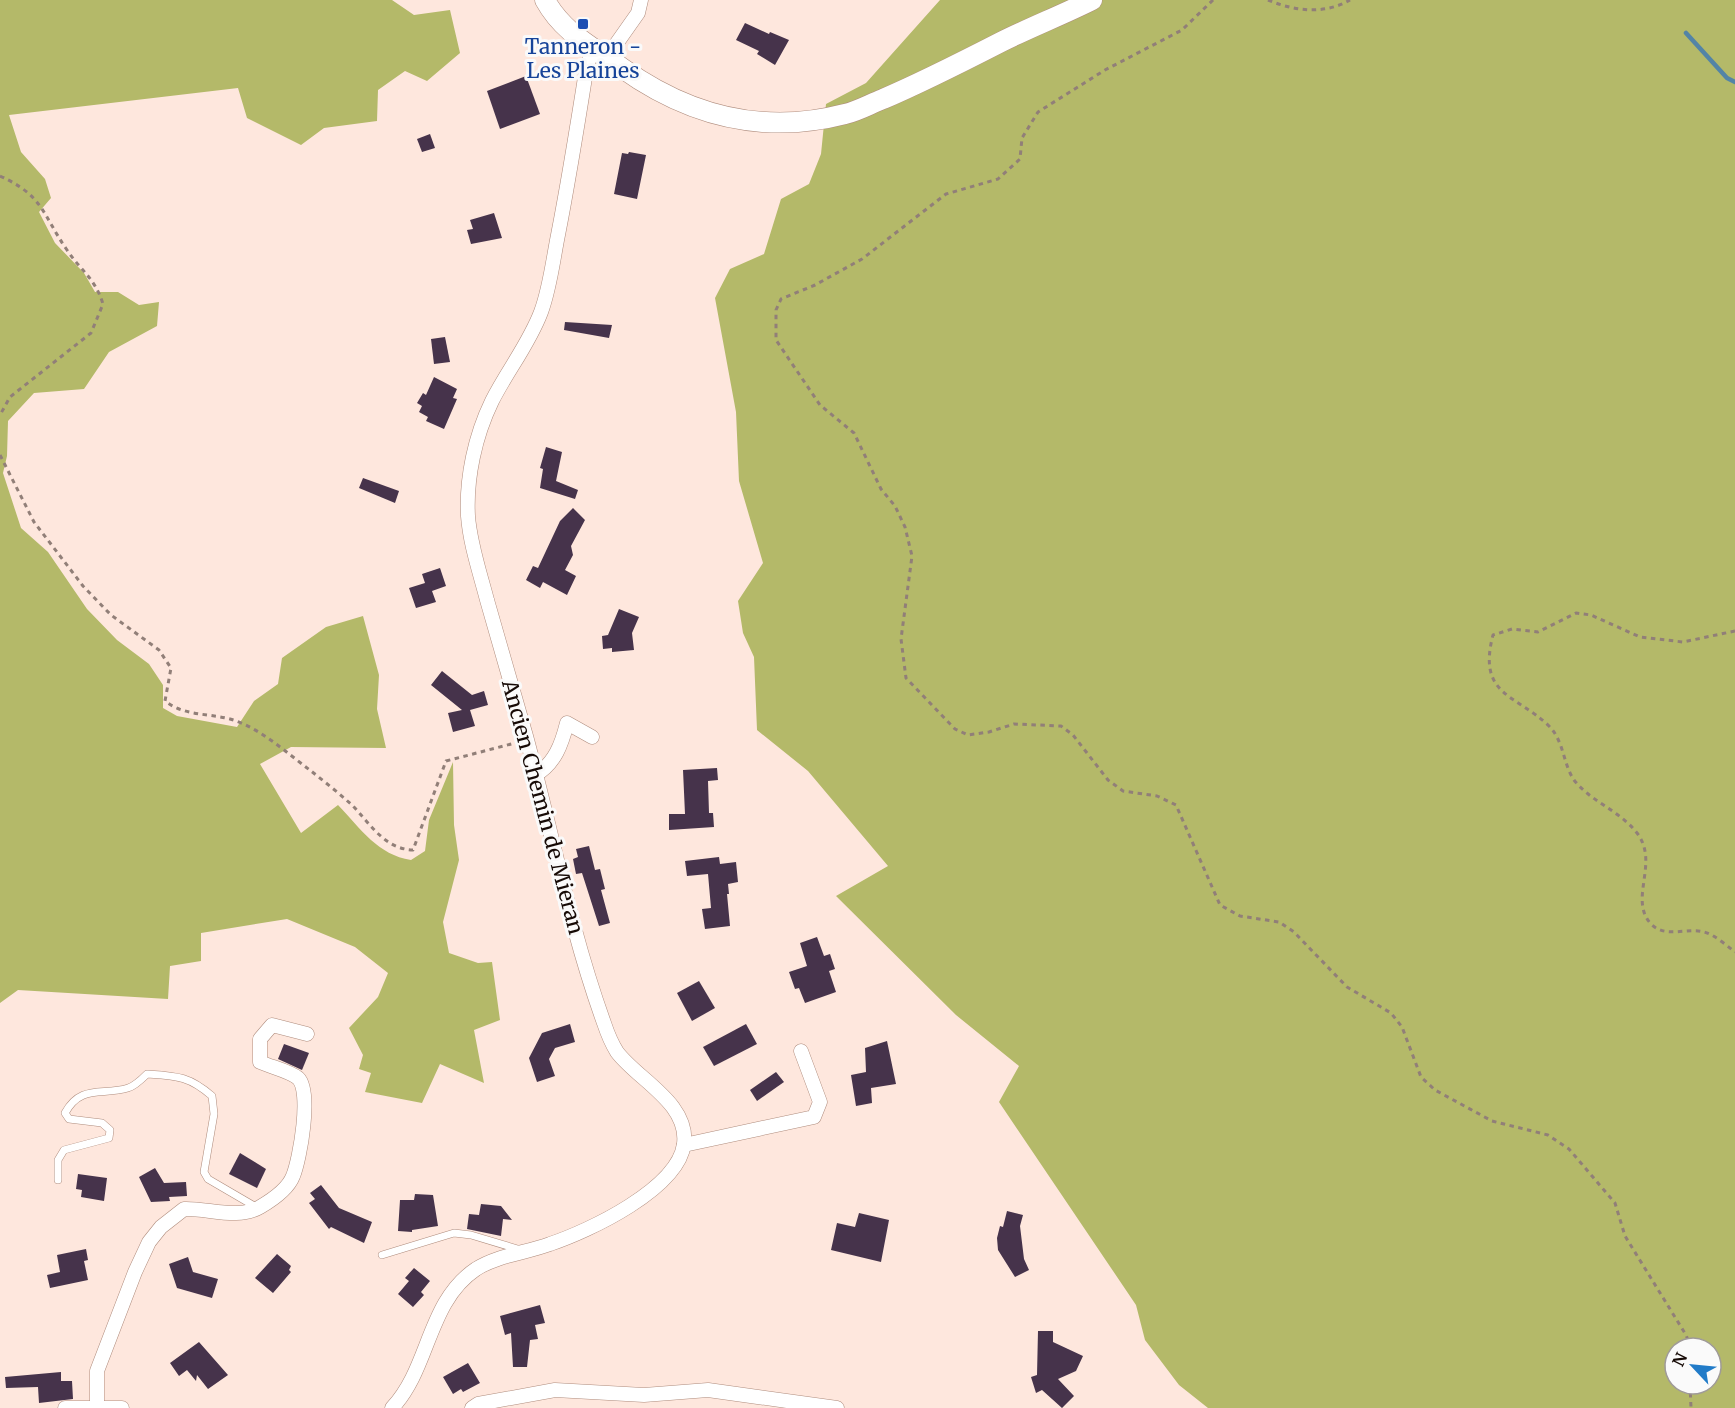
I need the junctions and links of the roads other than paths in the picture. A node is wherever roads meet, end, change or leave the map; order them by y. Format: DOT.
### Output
graph roads {
  1 [pos="545,0"];
  2 [pos="641,0"];
  3 [pos="1092,0"];
  4 [pos="601,53"];
  5 [pos="592,737"];
  6 [pos="535,775"];
  7 [pos="307,1034"];
  8 [pos="801,1051"];
  9 [pos="684,1145"];
  10 [pos="58,1180"];
  11 [pos="259,1208"];
  12 [pos="523,1252"];
  13 [pos="382,1256"];
  14 [pos="805,1406"];
  15 [pos="97,1407"];
  16 [pos="65,1408"];
  17 [pos="122,1408"];
  18 [pos="392,1408"];
  19 [pos="472,1408"];
  20 [pos="837,1408"];
  1 -- 4 [label="street"];
  2 -- 4 [label="street, Ancien Chemin de Mieran"];
  3 -- 4 [label="street"];
  4 -- 6 [label="street, Ancien Chemin de Mieran"];
  5 -- 6 [label="street"];
  6 -- 9 [label="street, Ancien Chemin de Mieran"];
  7 -- 11 [label="street"];
  8 -- 9 [label="street"];
  9 -- 12 [label="street"];
  10 -- 11 [label="lane"];
  11 -- 15 [label="street"];
  12 -- 13 [label="lane"];
  12 -- 18 [label="street"];
  14 -- 19 [label="street"];
  14 -- 20 [label="street"];
  15 -- 16 [label="street"];
  15 -- 17 [label="street"];
}
